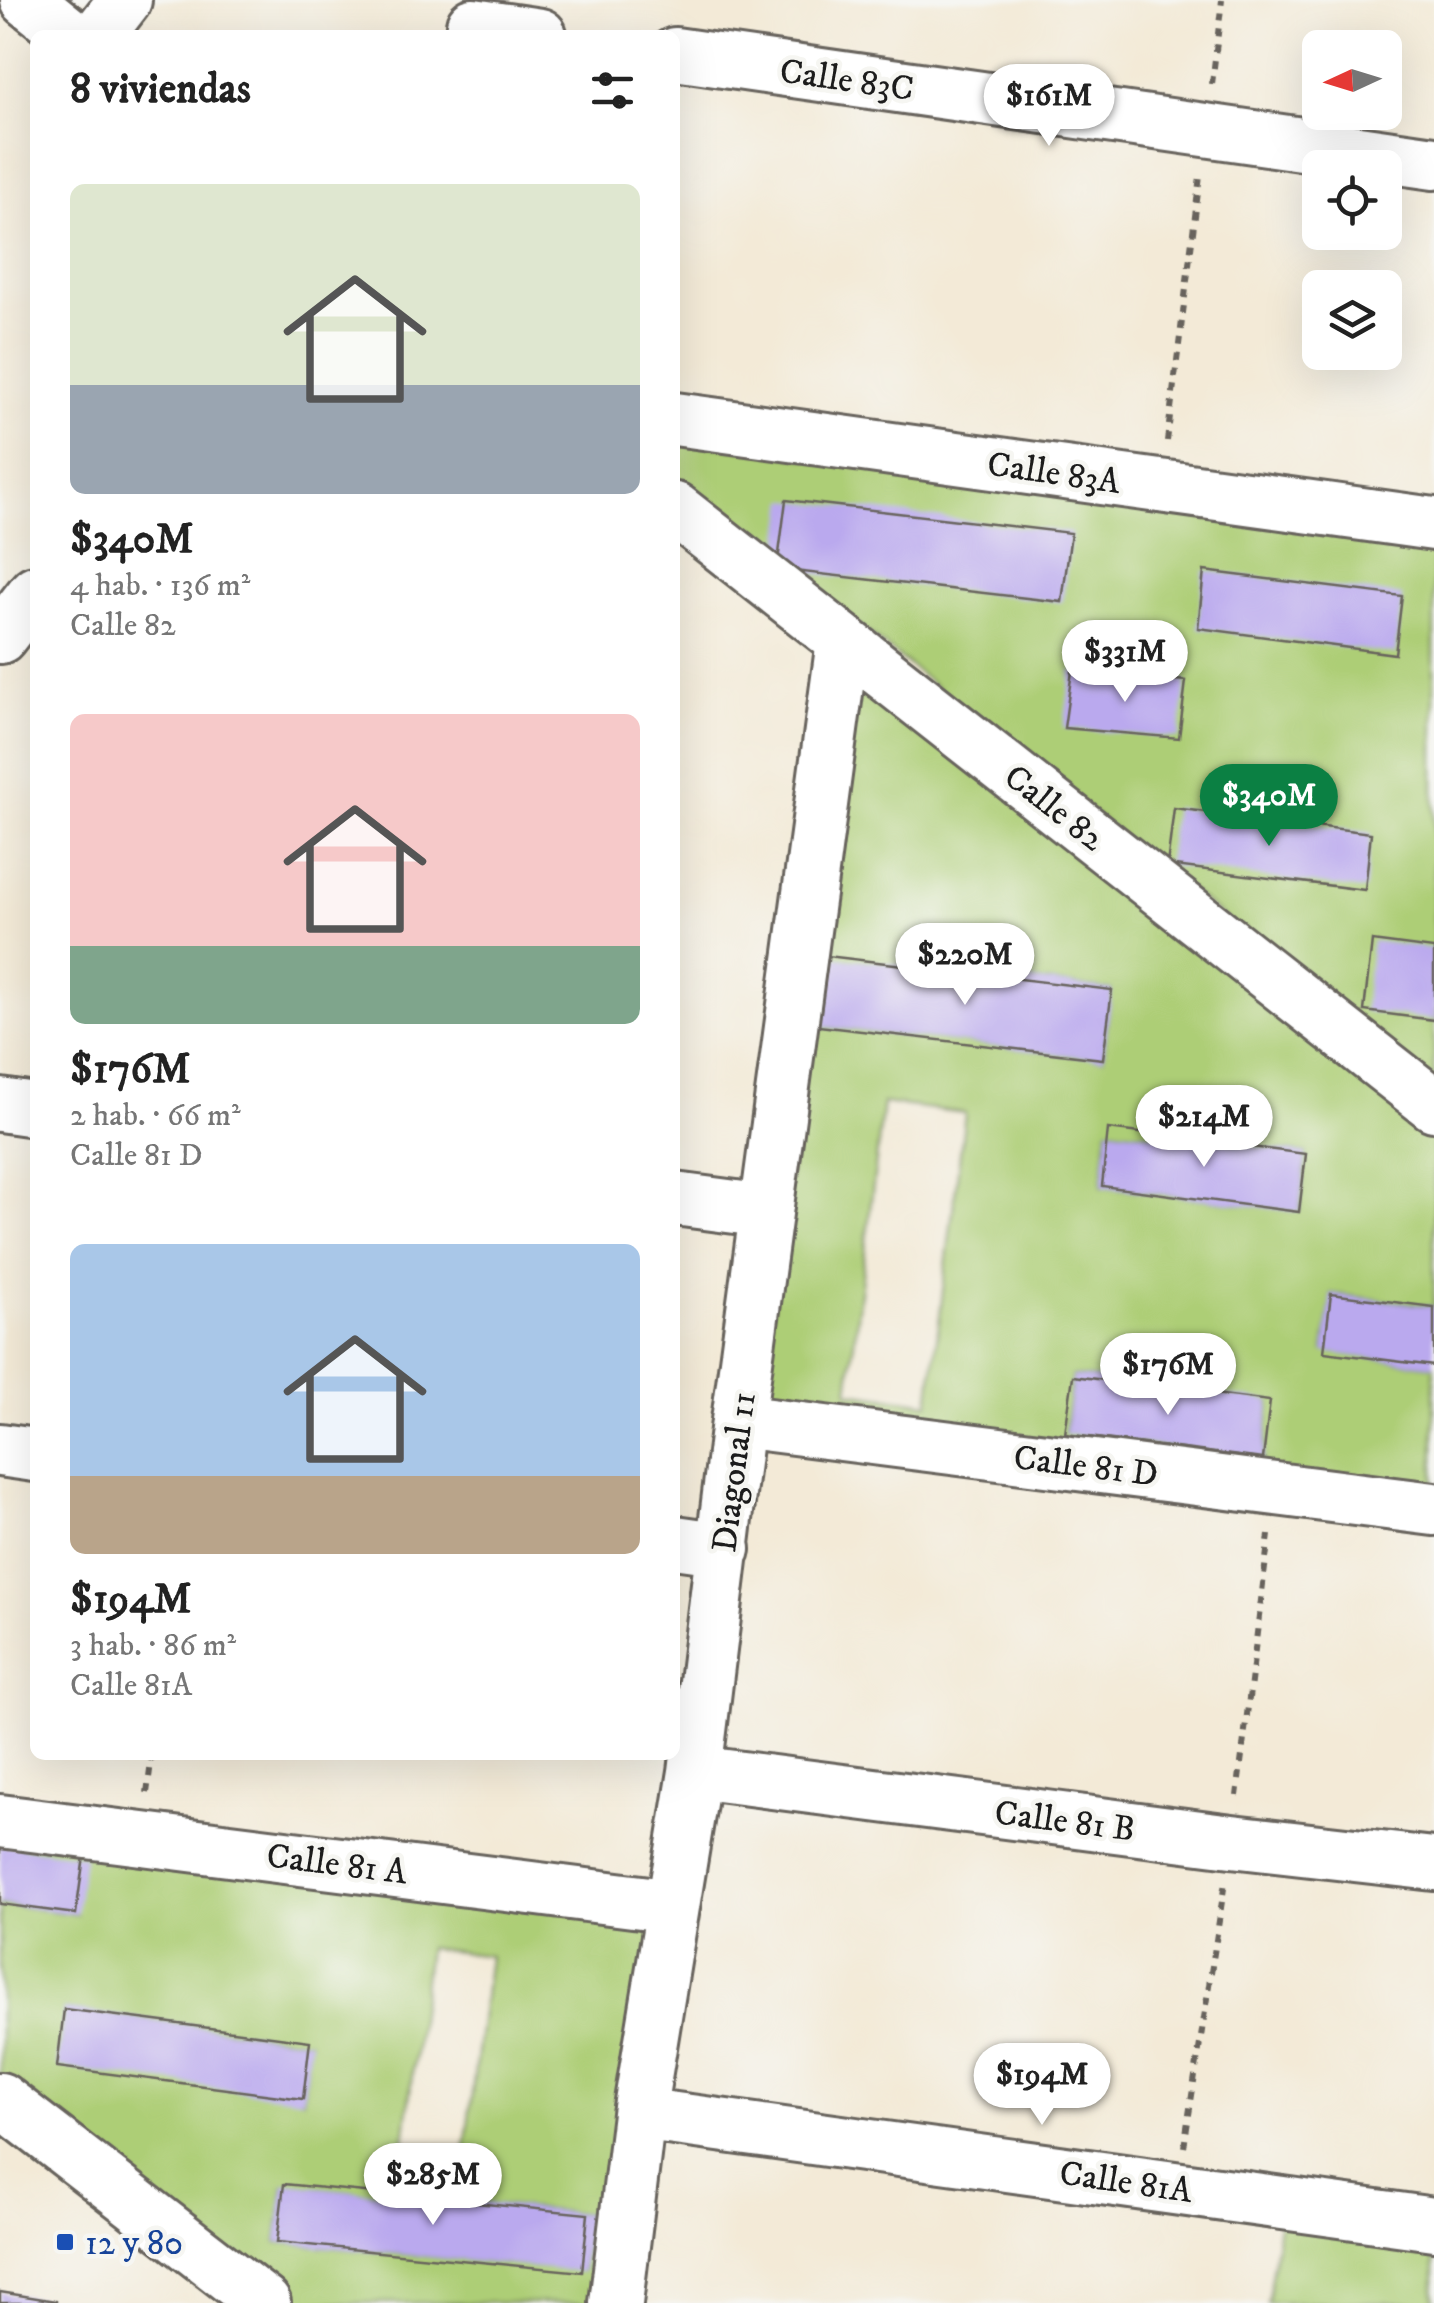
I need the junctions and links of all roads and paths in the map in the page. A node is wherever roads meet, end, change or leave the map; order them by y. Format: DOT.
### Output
graph roads {
  1 [pos="26,0"];
  2 [pos="124,0"];
  3 [pos="1222,0"];
  4 [pos="477,20"];
  5 [pos="65,30"];
  6 [pos="102,30"];
  7 [pos="519,30"];
  8 [pos="680,55"];
  9 [pos="1206,130"];
  10 [pos="1434,163"];
  11 [pos="680,419"];
  12 [pos="1161,487"];
  13 [pos="680,513"];
  14 [pos="1434,524"];
  15 [pos="30,598"];
  16 [pos="0,637"];
  17 [pos="842,640"];
  18 [pos="0,1105"];
  19 [pos="1434,1106"];
  20 [pos="30,1109"];
  21 [pos="680,1200"];
  22 [pos="766,1212"];
  23 [pos="738,1421"];
  24 [pos="0,1450"];
  25 [pos="30,1454"];
  26 [pos="1434,1509"];
  27 [pos="700,1546"];
  28 [pos="696,1772"];
  29 [pos="0,1821"];
  30 [pos="1434,1864"];
  31 [pos="673,1906"];
  32 [pos="0,2099"];
  33 [pos="639,2114"];
  34 [pos="1434,2224"];
  35 [pos="264,2303"];
  36 [pos="616,2303"];
  1 -- 5 [label="street"];
  2 -- 6 [label="street"];
  3 -- 9 [label="path"];
  4 -- 7 [label="street"];
  8 -- 9 [label="street, Calle 83C"];
  9 -- 10 [label="street, Calle 83C"];
  9 -- 12 [label="path"];
  11 -- 12 [label="street, Calle 83A"];
  12 -- 14 [label="street, Calle 83A"];
  13 -- 17 [label="street, Calle 82"];
  15 -- 16 [label="street"];
  17 -- 19 [label="street, Calle 82"];
  17 -- 22 [label="street, Diagonal 11"];
  18 -- 20 [label="street"];
  21 -- 22 [label="street"];
  22 -- 23 [label="street, Diagonal 11"];
  23 -- 26 [label="street, Calle 81 D"];
  23 -- 27 [label="street, Diagonal 11"];
  24 -- 25 [label="street"];
  27 -- 28 [label="street, Diagonal 11"];
  28 -- 30 [label="street, Calle 81 B"];
  28 -- 31 [label="street, Diagonal 11"];
  29 -- 31 [label="street, Calle 81 A"];
  31 -- 33 [label="street, Diagonal 11"];
  32 -- 35 [label="street"];
  33 -- 34 [label="street, Calle 81A"];
  33 -- 36 [label="street, Diagonal 11"];
}
